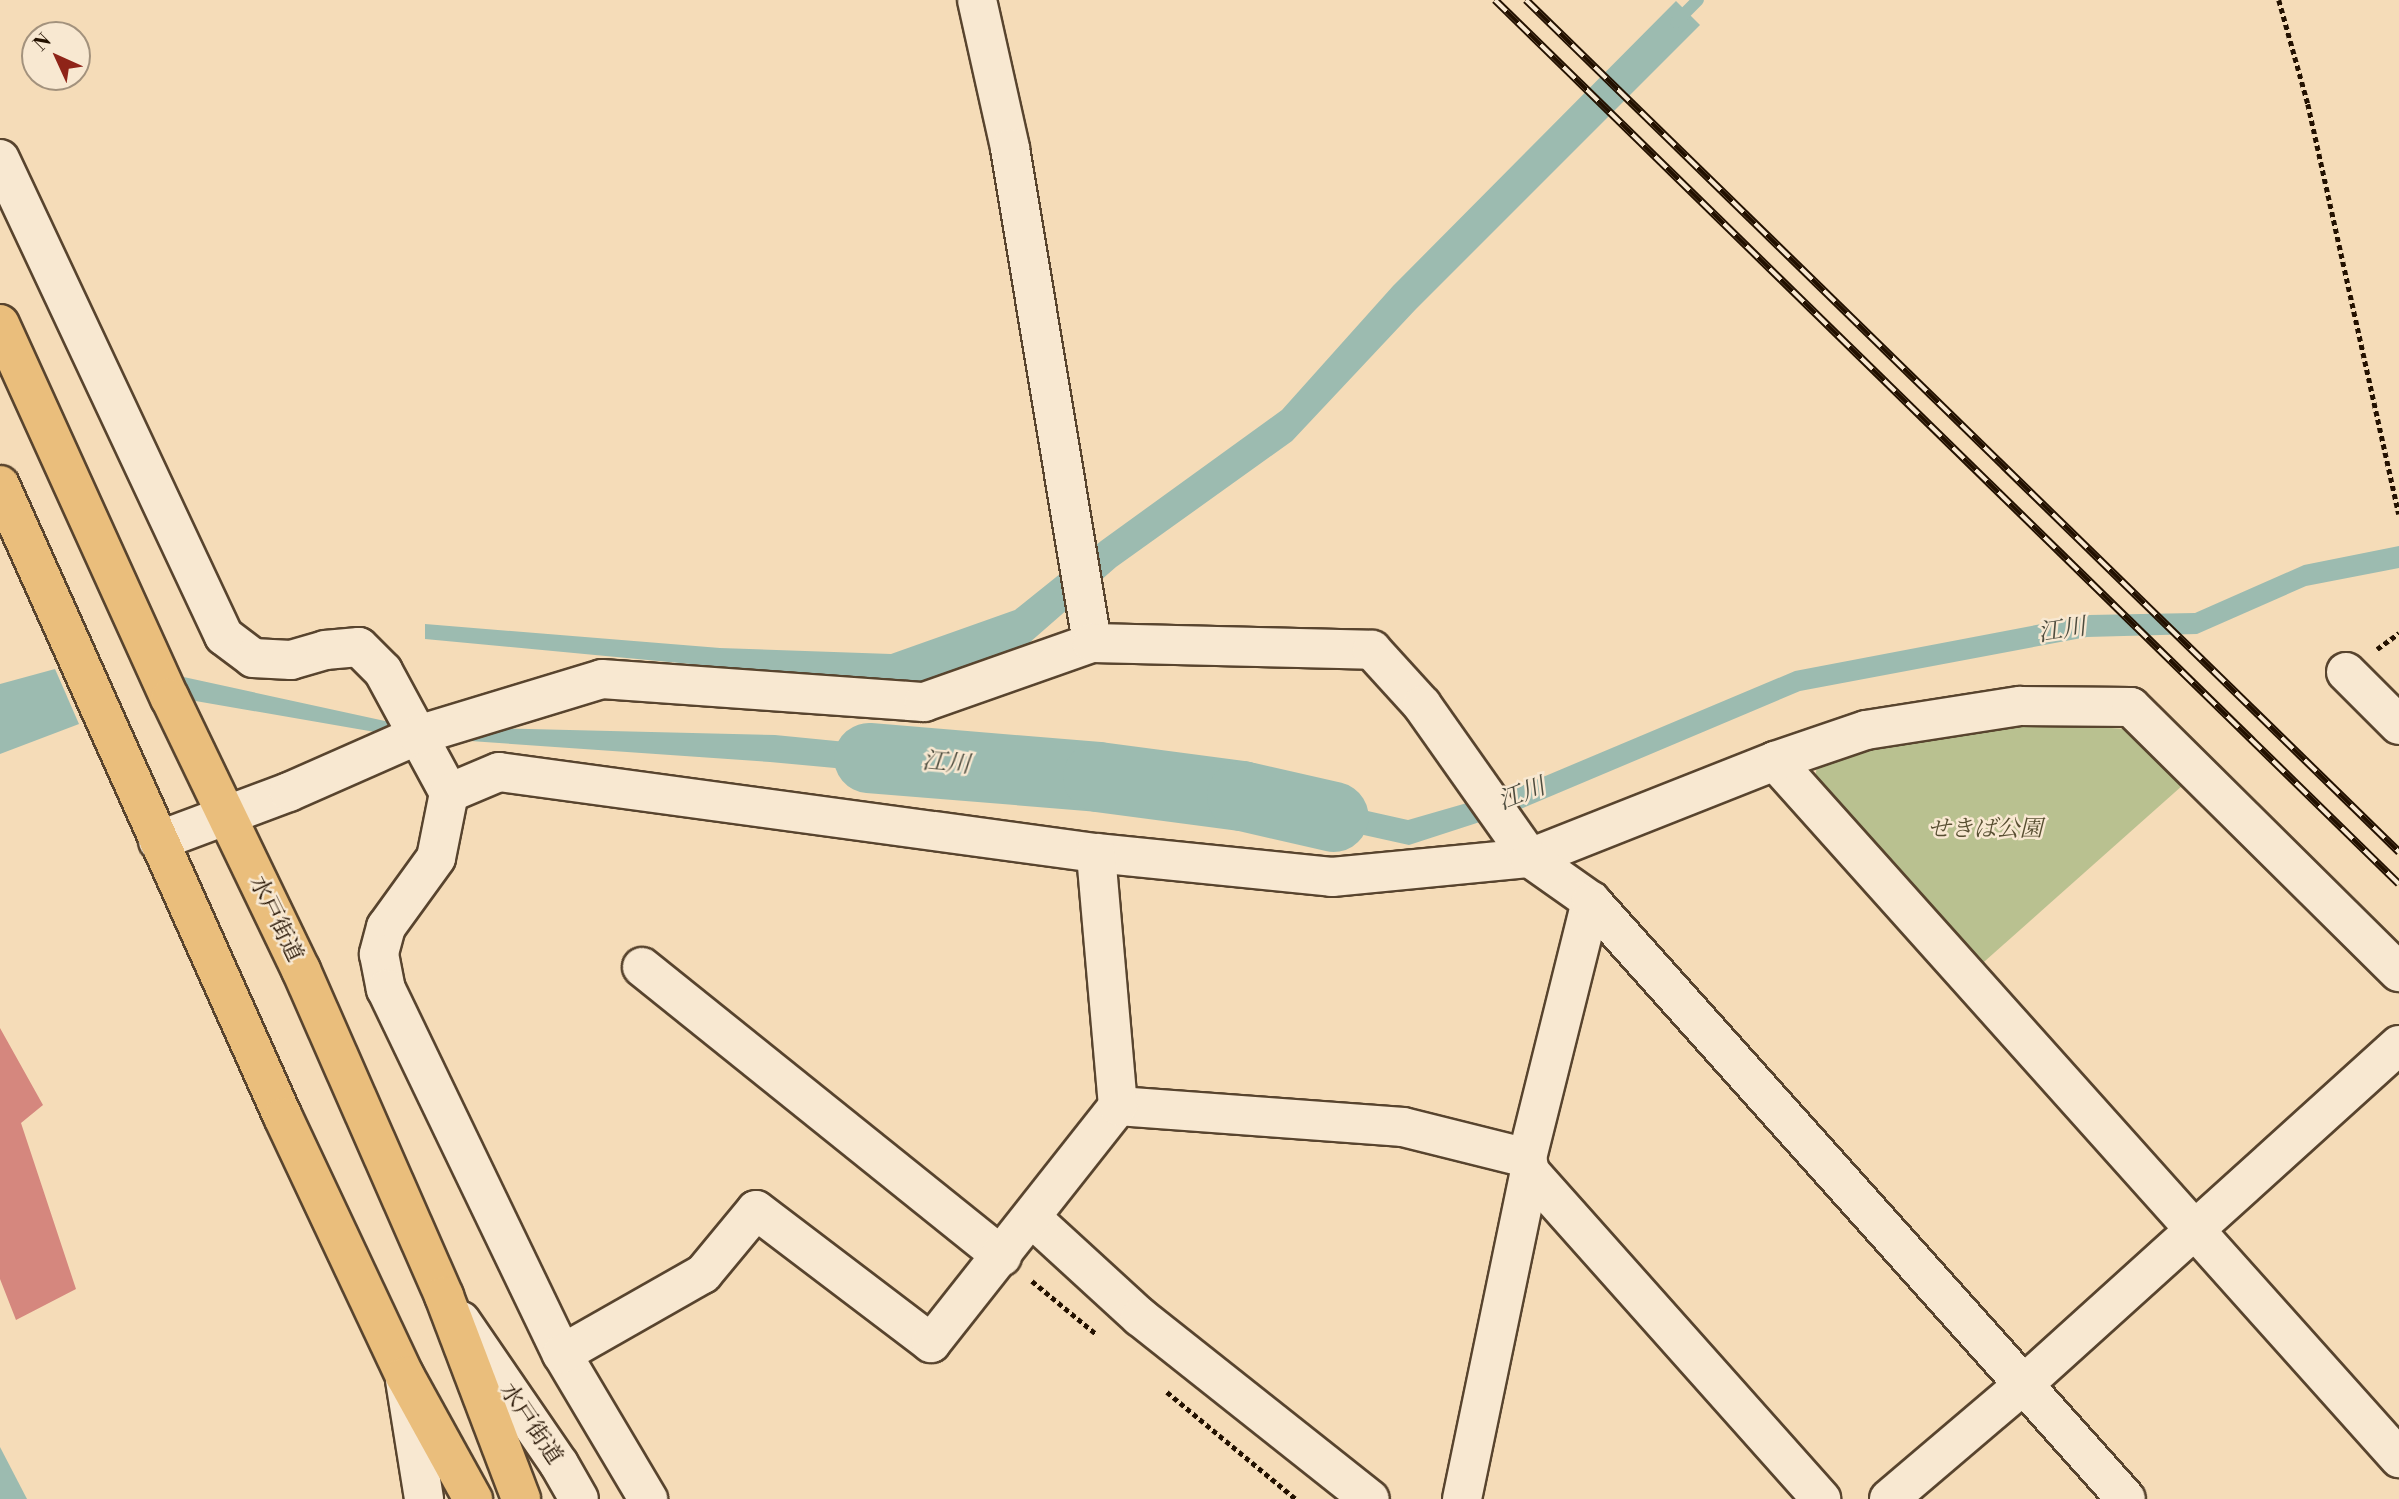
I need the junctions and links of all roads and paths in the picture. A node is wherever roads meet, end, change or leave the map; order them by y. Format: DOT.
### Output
graph roads {
  1 [pos="977,0"];
  2 [pos="2279,0"];
  3 [pos="0,159"];
  4 [pos="0,324"];
  5 [pos="0,485"];
  6 [pos="2399,514"];
  7 [pos="1092,643"];
  8 [pos="2346,672"];
  9 [pos="2399,725"];
  10 [pos="418,735"];
  11 [pos="1775,761"];
  12 [pos="449,793"];
  13 [pos="227,817"];
  14 [pos="158,841"];
  15 [pos="1096,853"];
  16 [pos="1530,858"];
  17 [pos="1591,901"];
  18 [pos="642,967"];
  19 [pos="2399,972"];
  20 [pos="2399,1045"];
  21 [pos="1118,1106"];
  22 [pos="1529,1165"];
  23 [pos="1032,1218"];
  24 [pos="2194,1231"];
  25 [pos="1002,1256"];
  26 [pos="444,1296"];
  27 [pos="562,1354"];
  28 [pos="405,1376"];
  29 [pos="2022,1385"];
  30 [pos="2399,1458"];
  31 [pos="424,1499"];
  32 [pos="473,1499"];
  33 [pos="521,1499"];
  34 [pos="579,1499"];
  35 [pos="648,1499"];
  36 [pos="1370,1499"];
  37 [pos="1462,1499"];
  38 [pos="1821,1499"];
  39 [pos="1889,1499"];
  40 [pos="2126,1499"];
  1 -- 7 [label="street"];
  2 -- 6 [label="path"];
  3 -- 10 [label="street"];
  4 -- 13 [label="highway, 水戸街道"];
  5 -- 14 [label="highway"];
  7 -- 10 [label="street"];
  7 -- 16 [label="street"];
  8 -- 9 [label="street"];
  10 -- 12 [label="street"];
  10 -- 13 [label="street"];
  11 -- 16 [label="street"];
  11 -- 19 [label="street"];
  11 -- 24 [label="street"];
  12 -- 15 [label="street"];
  12 -- 27 [label="street"];
  13 -- 14 [label="street"];
  13 -- 26 [label="highway, 水戸街道"];
  14 -- 28 [label="highway"];
  15 -- 16 [label="street"];
  15 -- 21 [label="street"];
  16 -- 17 [label="street"];
  17 -- 22 [label="street"];
  17 -- 29 [label="street"];
  18 -- 25 [label="street"];
  20 -- 24 [label="street"];
  21 -- 22 [label="street"];
  21 -- 23 [label="street"];
  22 -- 37 [label="street"];
  22 -- 38 [label="street"];
  23 -- 25 [label="street"];
  23 -- 36 [label="street"];
  24 -- 29 [label="street"];
  24 -- 30 [label="street"];
  25 -- 27 [label="street"];
  26 -- 33 [label="highway"];
  26 -- 34 [label="street, 水戸街道"];
  27 -- 35 [label="street"];
  28 -- 31 [label="street"];
  28 -- 32 [label="highway"];
  29 -- 39 [label="street"];
  29 -- 40 [label="street"];
}
